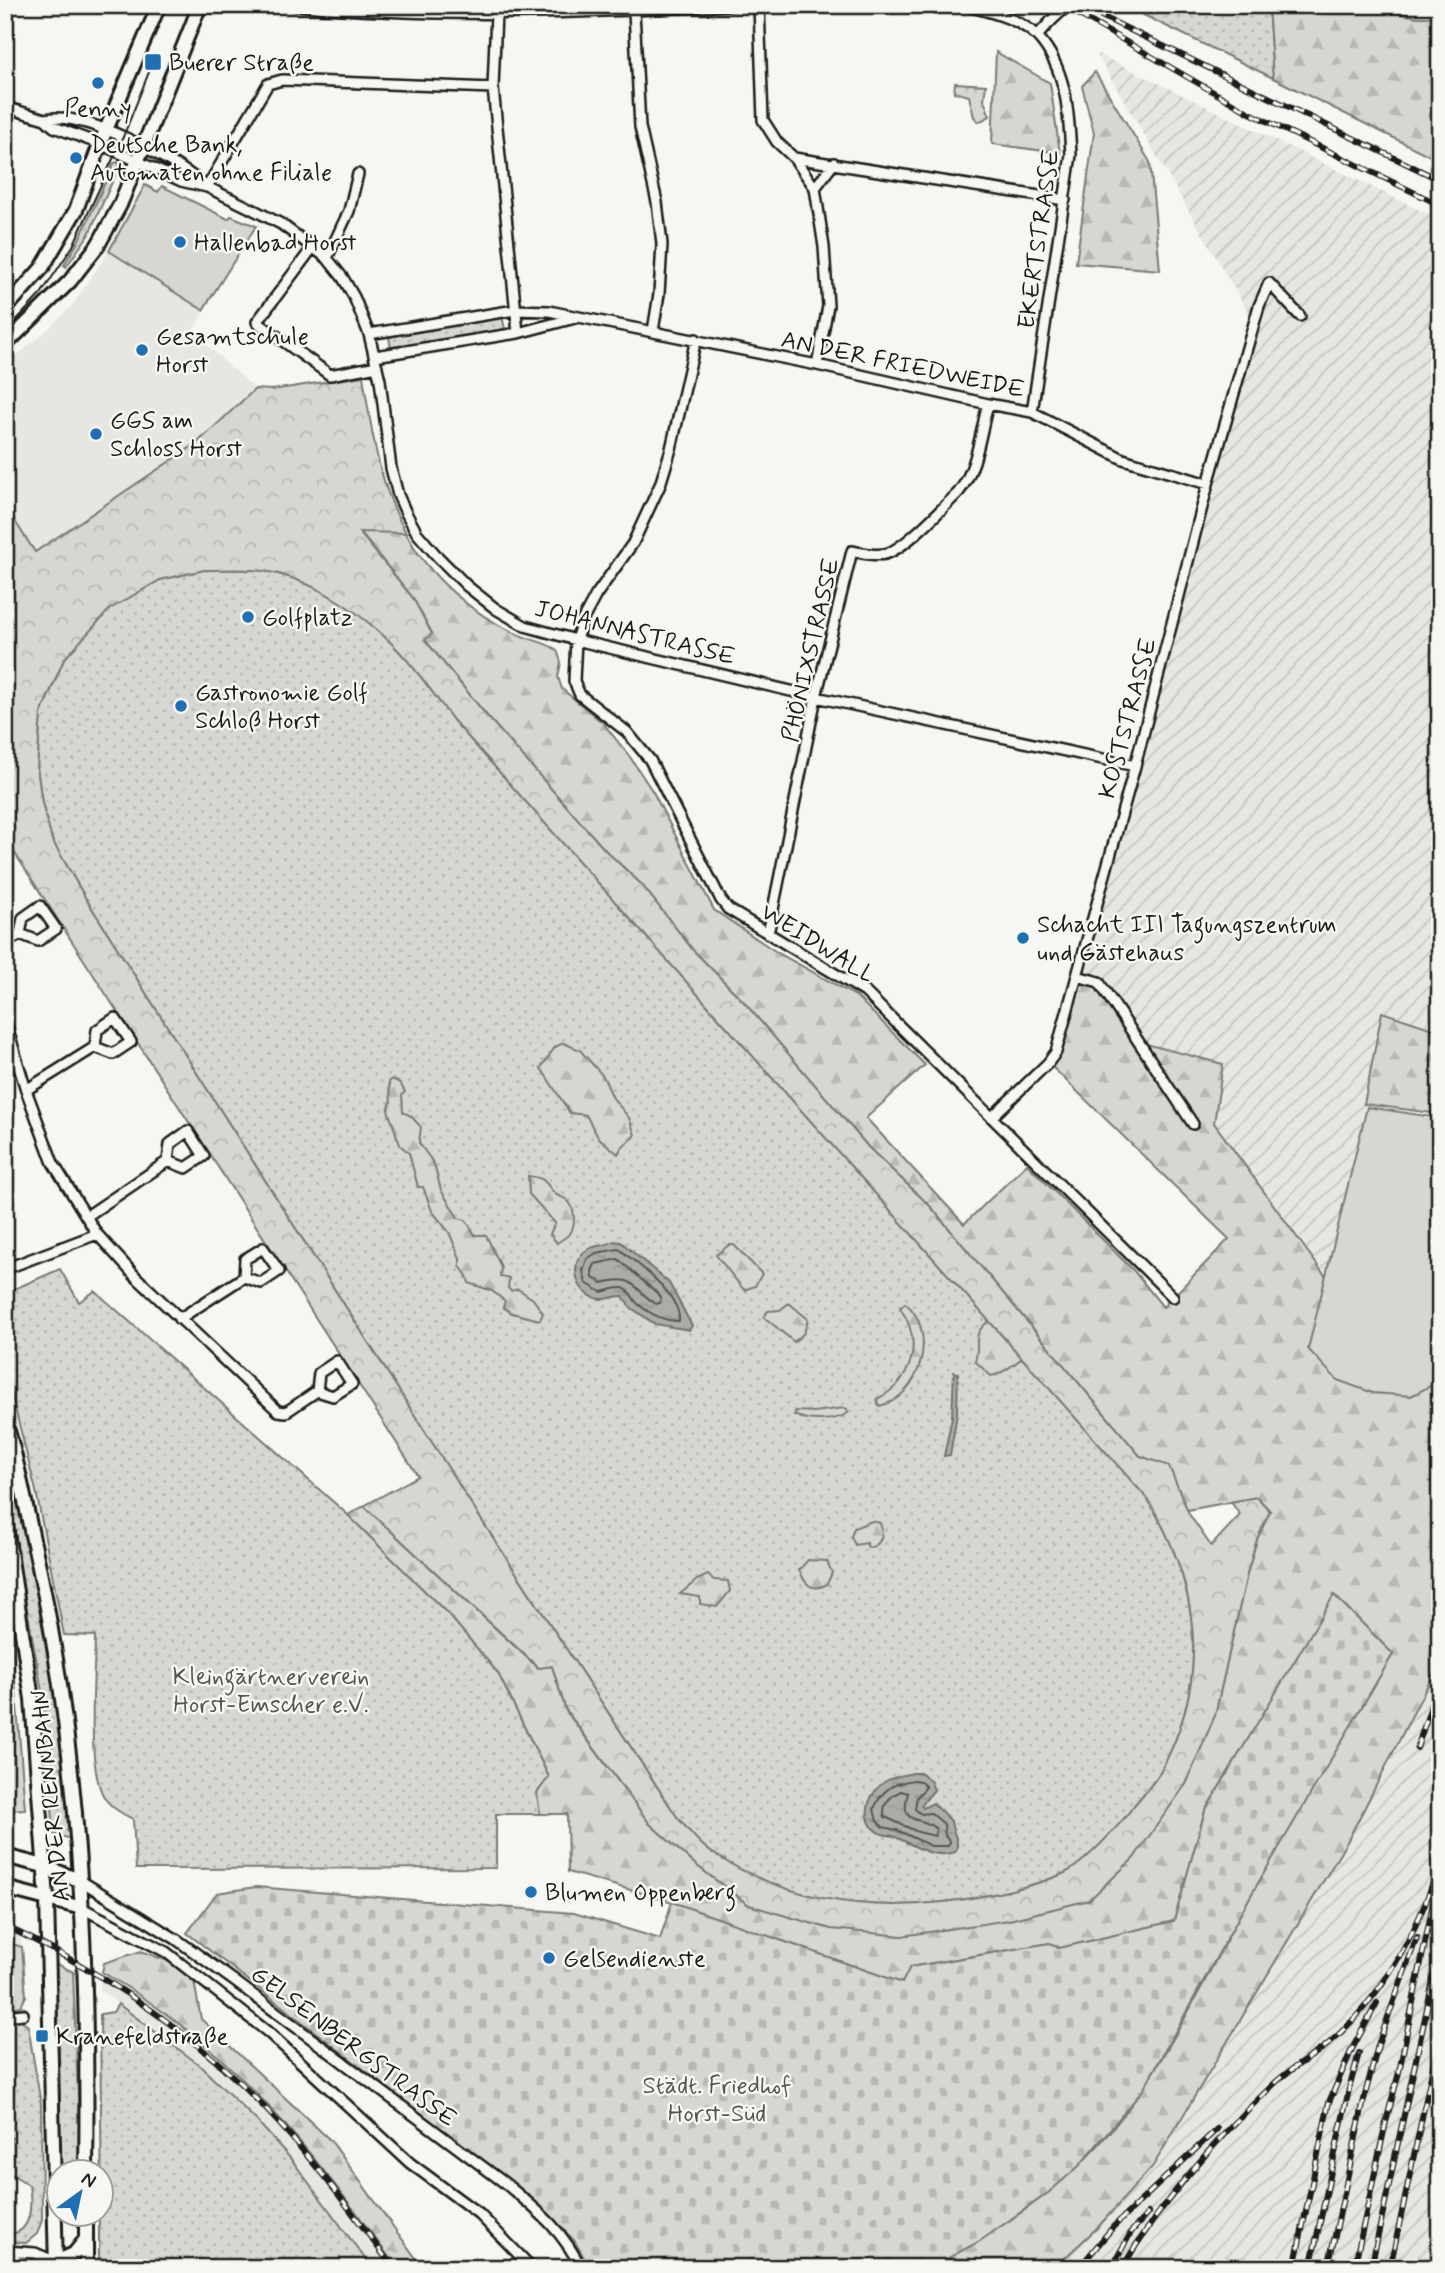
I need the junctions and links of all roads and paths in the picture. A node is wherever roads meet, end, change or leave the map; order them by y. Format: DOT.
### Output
graph roads {
  1 [pos="159,5"];
  2 [pos="200,5"];
  3 [pos="294,5"];
  4 [pos="735,5"];
  5 [pos="759,5"];
  6 [pos="964,5"];
  7 [pos="1068,5"];
  8 [pos="634,11"];
  9 [pos="496,13"];
  10 [pos="1037,36"];
  11 [pos="493,88"];
  12 [pos="5,107"];
  13 [pos="45,119"];
  14 [pos="105,130"];
  15 [pos="100,144"];
  16 [pos="143,147"];
  17 [pos="794,158"];
  18 [pos="138,161"];
  19 [pos="834,163"];
  20 [pos="358,174"];
  21 [pos="207,187"];
  22 [pos="815,188"];
  23 [pos="1065,200"];
  24 [pos="313,247"];
  25 [pos="327,258"];
  26 [pos="5,309"];
  27 [pos="515,310"];
  28 [pos="1300,316"];
  29 [pos="578,317"];
  30 [pos="653,331"];
  31 [pos="518,333"];
  32 [pos="369,334"];
  33 [pos="695,339"];
  34 [pos="5,345"];
  35 [pos="376,361"];
  36 [pos="817,365"];
  37 [pos="988,404"];
  38 [pos="1032,412"];
  39 [pos="1208,484"];
  40 [pos="576,640"];
  41 [pos="816,697"];
  42 [pos="1135,766"];
  43 [pos="20,934"];
  44 [pos="768,934"];
  45 [pos="5,944"];
  46 [pos="1077,976"];
  47 [pos="5,1020"];
  48 [pos="95,1047"];
  49 [pos="26,1090"];
  50 [pos="992,1117"];
  51 [pos="1193,1124"];
  52 [pos="168,1161"];
  53 [pos="87,1216"];
  54 [pos="97,1234"];
  55 [pos="6,1268"];
  56 [pos="244,1277"];
  57 [pos="1173,1297"];
  58 [pos="180,1319"];
  59 [pos="317,1391"];
  60 [pos="5,1421"];
  61 [pos="5,1519"];
  62 [pos="5,1856"];
  63 [pos="44,1866"];
  64 [pos="81,1881"];
  65 [pos="5,1888"];
  66 [pos="47,1899"];
  67 [pos="82,1908"];
  68 [pos="23,2014"];
  69 [pos="5,2016"];
  70 [pos="86,2158"];
  71 [pos="86,2228"];
  72 [pos="86,2239"];
  73 [pos="5,2251"];
  74 [pos="5,2259"];
  75 [pos="59,2266"];
  76 [pos="86,2268"];
  77 [pos="532,2268"];
  78 [pos="581,2268"];
  1 -- 14 [label="main road"];
  2 -- 16 [label="main road"];
  3 -- 9 [label="street"];
  4 -- 8 [label="street"];
  5 -- 17 [label="street"];
  6 -- 10 [label="street"];
  7 -- 10 [label="street, bridge"];
  8 -- 9 [label="street"];
  8 -- 30 [label="street"];
  9 -- 11 [label="street"];
  10 -- 23 [label="street, EKERTSTRASSE"];
  11 -- 21 [label="street"];
  11 -- 27 [label="street"];
  12 -- 13 [label="street"];
  13 -- 14 [label="street, JOHANNASTRASSE"];
  13 -- 15 [label="street, JOHANNASTRASSE"];
  14 -- 15 [label="main road"];
  14 -- 16 [label="street, JOHANNASTRASSE"];
  15 -- 18 [label="street, JOHANNASTRASSE"];
  15 -- 26 [label="main road"];
  16 -- 18 [label="main road"];
  16 -- 21 [label="street, JOHANNASTRASSE"];
  17 -- 19 [label="street"];
  17 -- 22 [label="street"];
  18 -- 21 [label="street, JOHANNASTRASSE"];
  18 -- 34 [label="main road"];
  19 -- 22 [label="street"];
  19 -- 23 [label="street"];
  20 -- 25 [label="street"];
  21 -- 24 [label="street, JOHANNASTRASSE"];
  22 -- 36 [label="street"];
  23 -- 38 [label="street, EKERTSTRASSE"];
  24 -- 25 [label="street, JOHANNASTRASSE"];
  24 -- 35 [label="street, AN DER FRIEDWEIDE"];
  25 -- 32 [label="street, JOHANNASTRASSE"];
  27 -- 29 [label="street, AN DER FRIEDWEIDE"];
  27 -- 31 [label="street"];
  27 -- 32 [label="street, AN DER FRIEDWEIDE"];
  28 -- 39 [label="street, KOSTSTRASSE"];
  29 -- 30 [label="street, AN DER FRIEDWEIDE"];
  29 -- 31 [label="street, AN DER FRIEDWEIDE"];
  30 -- 33 [label="street, AN DER FRIEDWEIDE"];
  31 -- 35 [label="street, AN DER FRIEDWEIDE"];
  32 -- 35 [label="street, JOHANNASTRASSE"];
  33 -- 36 [label="street, AN DER FRIEDWEIDE"];
  33 -- 40 [label="street, WEIDWALL"];
  35 -- 40 [label="street, JOHANNASTRASSE"];
  36 -- 37 [label="street, AN DER FRIEDWEIDE"];
  37 -- 38 [label="street, AN DER FRIEDWEIDE"];
  37 -- 41 [label="street, PHÖNIXSTRASSE"];
  38 -- 39 [label="street, AN DER FRIEDWEIDE"];
  39 -- 42 [label="street, KOSTSTRASSE"];
  40 -- 41 [label="street, JOHANNASTRASSE"];
  40 -- 44 [label="street, WEIDWALL"];
  41 -- 42 [label="street, JOHANNASTRASSE"];
  41 -- 44 [label="street, PHÖNIXSTRASSE"];
  42 -- 46 [label="street, KOSTSTRASSE"];
  43 -- 45 [label="street"];
  44 -- 50 [label="street, WEIDWALL"];
  46 -- 50 [label="street, KOSTSTRASSE"];
  46 -- 51 [label="street"];
  47 -- 49 [label="street"];
  48 -- 49 [label="street"];
  49 -- 53 [label="street"];
  50 -- 57 [label="street, WEIDWALL"];
  52 -- 53 [label="street"];
  53 -- 54 [label="street"];
  54 -- 55 [label="street"];
  54 -- 58 [label="street"];
  56 -- 58 [label="street"];
  58 -- 59 [label="street"];
  60 -- 64 [label="main road, AN DER RENNBAHN"];
  61 -- 63 [label="main road, AN DER RENNBAHN"];
  62 -- 63 [label="main road"];
  63 -- 64 [label="main road"];
  63 -- 66 [label="main road, AN DER RENNBAHN"];
  64 -- 67 [label="main road, AN DER RENNBAHN"];
  64 -- 78 [label="street, GELSENBERGSTRASSE"];
  65 -- 66 [label="main road"];
  66 -- 67 [label="main road"];
  66 -- 75 [label="main road, AN DER RENNBAHN"];
  67 -- 70 [label="main road, AN DER RENNBAHN"];
  67 -- 77 [label="street, GELSENBERGSTRASSE"];
  68 -- 69 [label="street"];
  71 -- 72 [label="main road"];
  72 -- 75 [label="main road"];
  72 -- 76 [label="main road"];
  73 -- 75 [label="street"];
  74 -- 75 [label="street"];
}
